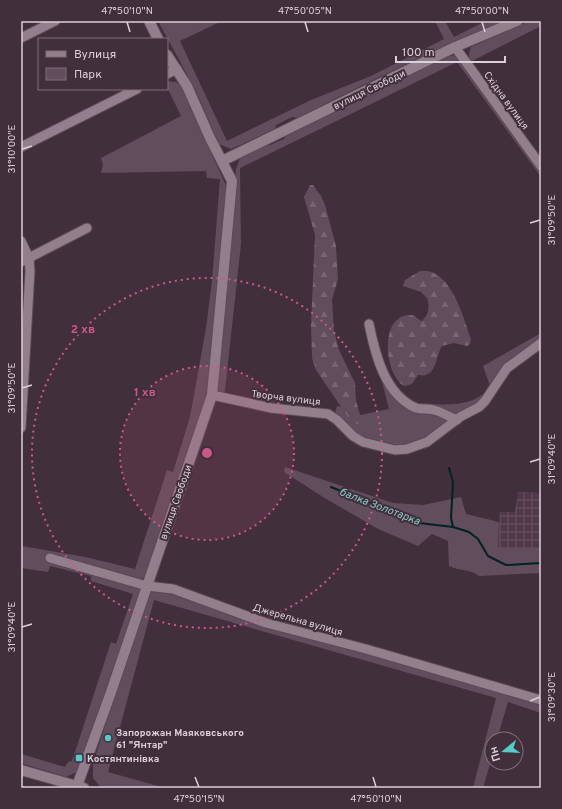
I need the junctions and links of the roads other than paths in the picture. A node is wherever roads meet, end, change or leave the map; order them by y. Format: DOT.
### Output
graph roads {
  1 [pos="55,21"];
  2 [pos="149,21"];
  3 [pos="517,21"];
  4 [pos="21,38"];
  5 [pos="158,38"];
  6 [pos="456,47"];
  7 [pos="168,56"];
  8 [pos="177,69"];
  9 [pos="168,74"];
  10 [pos="135,90"];
  11 [pos="21,147"];
  12 [pos="222,161"];
  13 [pos="541,166"];
  14 [pos="87,228"];
  15 [pos="21,241"];
  16 [pos="25,260"];
  17 [pos="369,324"];
  18 [pos="541,343"];
  19 [pos="212,395"];
  20 [pos="457,420"];
  21 [pos="21,428"];
  22 [pos="50,558"];
  23 [pos="147,586"];
  24 [pos="541,700"];
  25 [pos="21,770"];
  26 [pos="79,787"];
  1 -- 4 [label="street"];
  2 -- 5 [label="street"];
  3 -- 6 [label="street, вулиця Свободи"];
  6 -- 12 [label="street, вулиця Свободи"];
  6 -- 13 [label="street, Східна вулиця"];
  7 -- 8 [label="street, вулиця Свободи"];
  8 -- 9 [label="street"];
  8 -- 12 [label="street, вулиця Свободи"];
  10 -- 11 [label="street"];
  12 -- 19 [label="street, вулиця Свободи"];
  14 -- 16 [label="street"];
  15 -- 16 [label="street"];
  16 -- 21 [label="street"];
  17 -- 20 [label="street"];
  18 -- 20 [label="street, Творча вулиця"];
  19 -- 20 [label="street, Творча вулиця"];
  19 -- 23 [label="street, вулиця Свободи"];
  22 -- 23 [label="street, Джерельна вулиця"];
  23 -- 24 [label="street, Джерельна вулиця"];
  23 -- 26 [label="street, вулиця Свободи"];
  25 -- 26 [label="street"];
}
